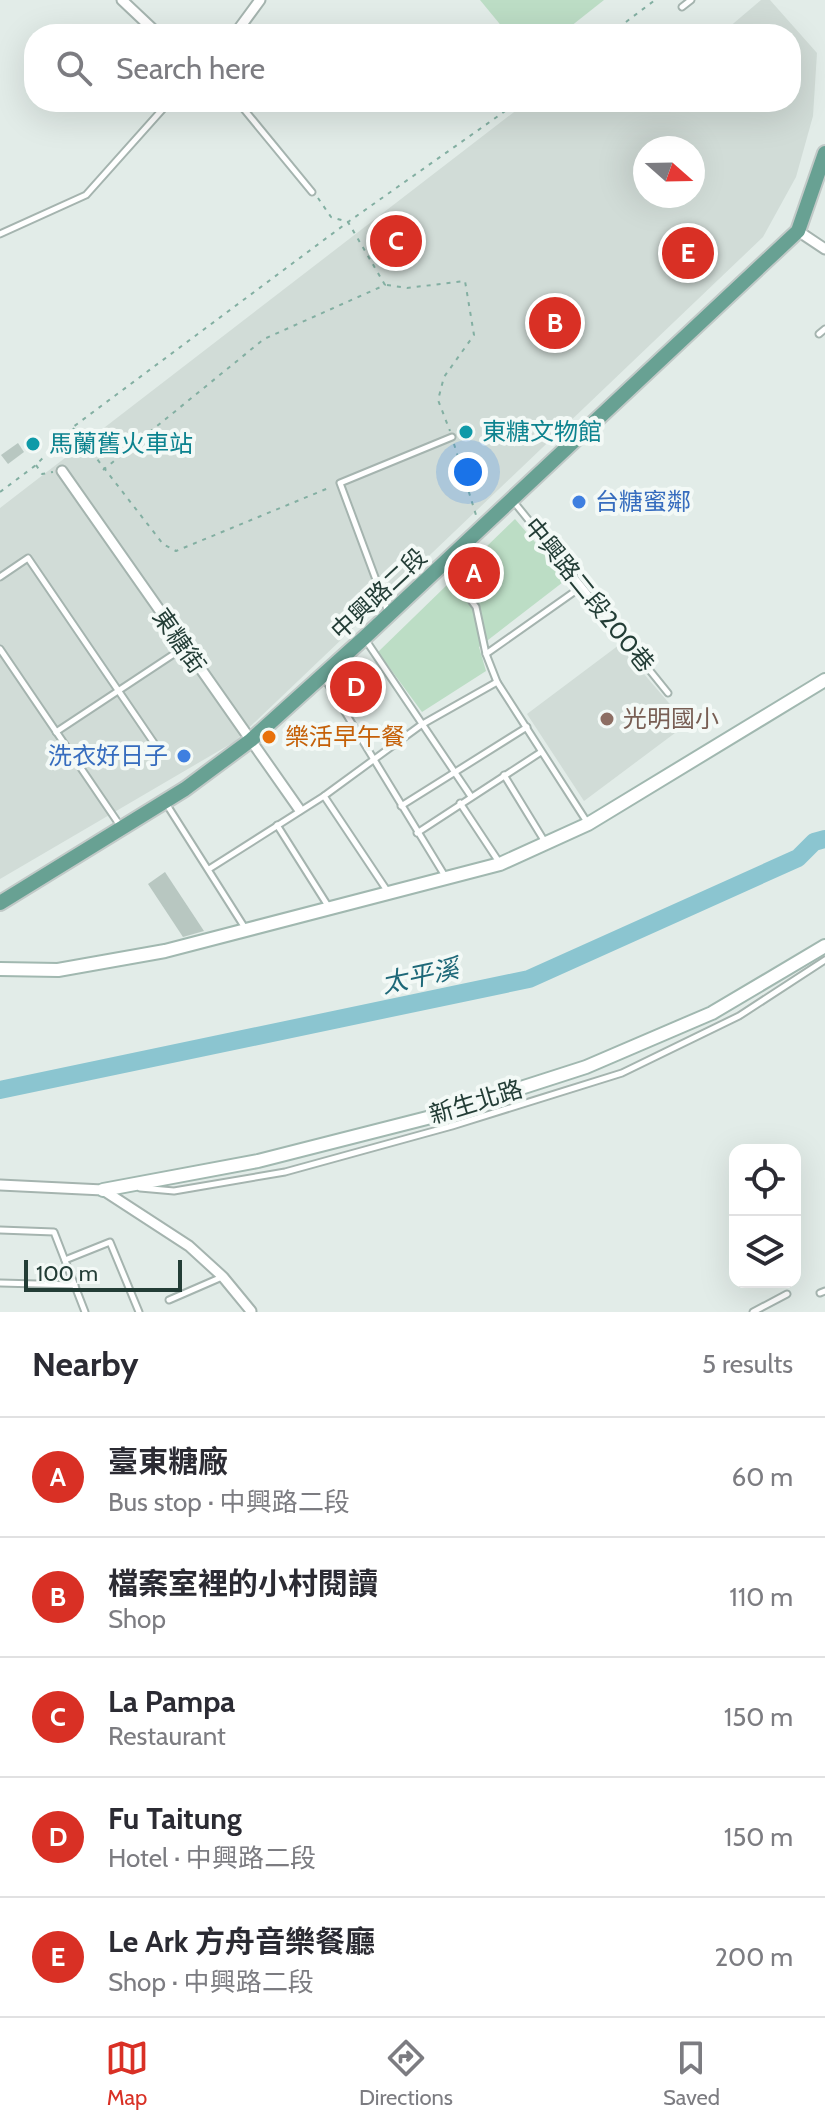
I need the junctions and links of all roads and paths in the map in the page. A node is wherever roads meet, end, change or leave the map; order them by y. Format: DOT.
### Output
graph roads {
  1 [pos="122,0"];
  2 [pos="260,0"];
  3 [pos="655,0"];
  4 [pos="691,0"];
  5 [pos="682,7"];
  6 [pos="147,24"];
  7 [pos="242,24"];
  8 [pos="623,24"];
  9 [pos="160,112"];
  10 [pos="246,112"];
  11 [pos="504,112"];
  12 [pos="824,159"];
  13 [pos="312,192"];
  14 [pos="348,222"];
  15 [pos="798,231"];
  16 [pos="0,234"];
  17 [pos="825,249"];
  18 [pos="385,285"];
  19 [pos="825,329"];
  20 [pos="819,334"];
  21 [pos="73,427"];
  22 [pos="452,437"];
  23 [pos="36,465"];
  24 [pos="103,470"];
  25 [pos="62,471"];
  26 [pos="340,483"];
  27 [pos="0,492"];
  28 [pos="511,498"];
  29 [pos="480,527"];
  30 [pos="443,564"];
  31 [pos="0,577"];
  32 [pos="581,587"];
  33 [pos="389,613"];
  34 [pos="364,638"];
  35 [pos="183,648"];
  36 [pos="0,649"];
  37 [pos="486,654"];
  38 [pos="322,675"];
  39 [pos="825,680"];
  40 [pos="497,682"];
  41 [pos="118,692"];
  42 [pos="668,693"];
  43 [pos="421,725"];
  44 [pos="527,727"];
  45 [pos="56,732"];
  46 [pos="251,740"];
  47 [pos="154,743"];
  48 [pos="541,752"];
  49 [pos="373,760"];
  50 [pos="454,772"];
  51 [pos="504,775"];
  52 [pos="470,795"];
  53 [pos="324,796"];
  54 [pos="165,801"];
  55 [pos="460,803"];
  56 [pos="401,806"];
  57 [pos="299,809"];
  58 [pos="588,824"];
  59 [pos="277,825"];
  60 [pos="122,828"];
  61 [pos="417,833"];
  62 [pos="546,844"];
  63 [pos="500,864"];
  64 [pos="209,869"];
  65 [pos="447,879"];
  66 [pos="388,893"];
  67 [pos="0,903"];
  68 [pos="331,909"];
  69 [pos="248,932"];
  70 [pos="825,946"];
  71 [pos="825,960"];
  72 [pos="0,969"];
  73 [pos="0,1185"];
  74 [pos="123,1187"];
  75 [pos="103,1190"];
  76 [pos="0,1230"];
  77 [pos="65,1260"];
  78 [pos="223,1277"];
  79 [pos="0,1283"];
  80 [pos="75,1285"];
  81 [pos="787,1294"];
  82 [pos="169,1300"];
  83 [pos="251,1311"];
  84 [pos="85,1312"];
  85 [pos="139,1312"];
  86 [pos="753,1312"];
  1 -- 6 [label="street"];
  2 -- 7 [label="street"];
  3 -- 8 [label="path"];
  4 -- 5 [label="lane"];
  9 -- 16 [label="lane"];
  10 -- 13 [label="lane"];
  11 -- 14 [label="path"];
  12 -- 15 [label="main road, 中興路二段"];
  13 -- 14 [label="path"];
  14 -- 18 [label="path"];
  14 -- 21 [label="path"];
  15 -- 17 [label="street"];
  15 -- 28 [label="main road, 中興路二段"];
  18 -- 22 [label="path"];
  18 -- 24 [label="path"];
  19 -- 20 [label="lane"];
  21 -- 23 [label="path"];
  21 -- 24 [label="path"];
  22 -- 26 [label="lane"];
  22 -- 29 [label="path"];
  23 -- 25 [label="path"];
  23 -- 27 [label="path"];
  24 -- 26 [label="path"];
  25 -- 35 [label="street, 東糖街"];
  26 -- 33 [label="lane"];
  28 -- 29 [label="main road, 中興路二段"];
  28 -- 32 [label="lane, 中興路二段200巷"];
  29 -- 30 [label="main road, 中興路二段"];
  30 -- 33 [label="main road, 中興路二段"];
  30 -- 37 [label="lane"];
  31 -- 41 [label="lane"];
  32 -- 37 [label="lane"];
  32 -- 42 [label="lane, 中興路二段200巷"];
  33 -- 34 [label="main road, 中興路二段"];
  34 -- 38 [label="main road, 中興路二段"];
  34 -- 43 [label="lane"];
  35 -- 41 [label="lane"];
  35 -- 46 [label="street, 東糖街"];
  36 -- 45 [label="lane"];
  37 -- 40 [label="lane"];
  38 -- 46 [label="main road, 中興路二段"];
  38 -- 49 [label="lane"];
  39 -- 58 [label="street"];
  40 -- 43 [label="lane"];
  40 -- 44 [label="lane"];
  41 -- 45 [label="lane"];
  41 -- 47 [label="lane"];
  43 -- 49 [label="lane"];
  43 -- 50 [label="lane"];
  44 -- 48 [label="lane"];
  44 -- 50 [label="lane"];
  45 -- 60 [label="lane"];
  46 -- 54 [label="main road, 中興路二段"];
  46 -- 57 [label="street, 東糖街"];
  48 -- 51 [label="lane"];
  48 -- 58 [label="lane"];
  49 -- 53 [label="lane"];
  49 -- 56 [label="lane"];
  50 -- 52 [label="lane"];
  50 -- 56 [label="lane"];
  51 -- 52 [label="lane"];
  51 -- 62 [label="lane"];
  52 -- 55 [label="lane"];
  53 -- 57 [label="lane"];
  53 -- 66 [label="lane"];
  54 -- 60 [label="main road, 中興路二段"];
  54 -- 64 [label="lane"];
  55 -- 61 [label="lane"];
  55 -- 63 [label="lane"];
  56 -- 61 [label="lane"];
  57 -- 59 [label="lane"];
  58 -- 62 [label="street"];
  59 -- 64 [label="lane"];
  59 -- 68 [label="lane"];
  60 -- 67 [label="main road, 中興路二段"];
  61 -- 65 [label="lane"];
  62 -- 63 [label="street"];
  63 -- 65 [label="street"];
  64 -- 69 [label="lane"];
  65 -- 66 [label="street"];
  66 -- 68 [label="street"];
  68 -- 69 [label="street"];
  69 -- 72 [label="street"];
  70 -- 74 [label="street, 新生北路"];
  71 -- 74 [label="lane"];
  73 -- 75 [label="street"];
  74 -- 75 [label="street, 新生北路"];
  75 -- 78 [label="street"];
  76 -- 77 [label="lane"];
  77 -- 80 [label="lane"];
  77 -- 85 [label="lane"];
  78 -- 82 [label="lane"];
  78 -- 83 [label="street"];
  79 -- 80 [label="lane"];
  80 -- 84 [label="lane"];
  81 -- 86 [label="lane"];
}
